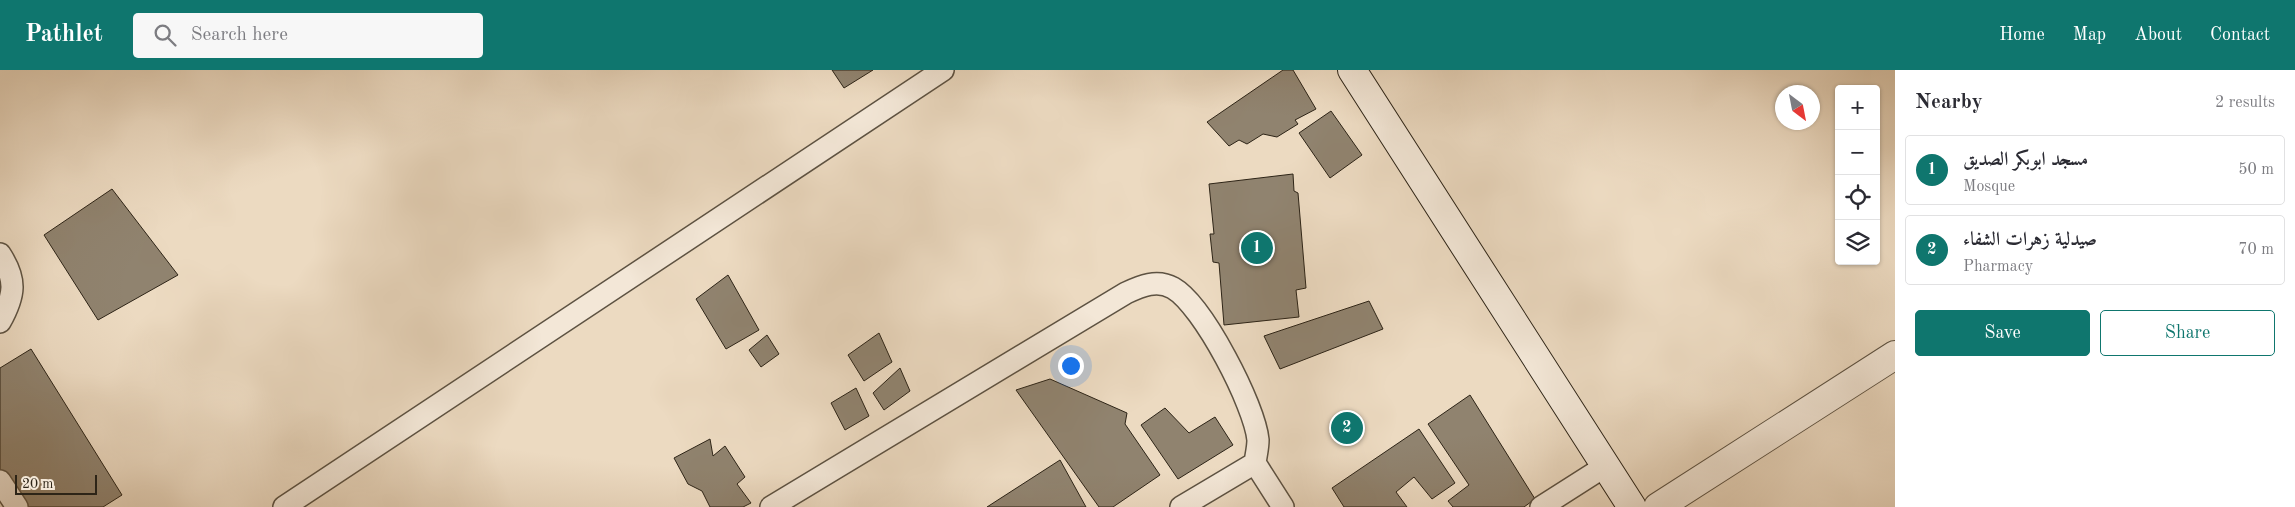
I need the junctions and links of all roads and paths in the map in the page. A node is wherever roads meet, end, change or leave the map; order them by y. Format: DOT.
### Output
graph roads {
  1 [pos="943,70"];
  2 [pos="1352,70"];
  3 [pos="0,254"];
  4 [pos="0,322"];
  5 [pos="1895,355"];
  6 [pos="1255,463"];
  7 [pos="1607,465"];
  8 [pos="0,481"];
  9 [pos="17,507"];
  10 [pos="284,507"];
  11 [pos="771,507"];
  12 [pos="1181,507"];
  13 [pos="1283,507"];
  14 [pos="1541,507"];
  15 [pos="1632,507"];
  16 [pos="1658,507"];
  1 -- 10 [label="street"];
  2 -- 7 [label="main road"];
  3 -- 4 [label="street"];
  5 -- 16 [label="main road"];
  6 -- 11 [label="street"];
  6 -- 12 [label="street"];
  6 -- 13 [label="street"];
  7 -- 14 [label="street"];
  7 -- 15 [label="main road"];
  8 -- 9 [label="street"];
}
